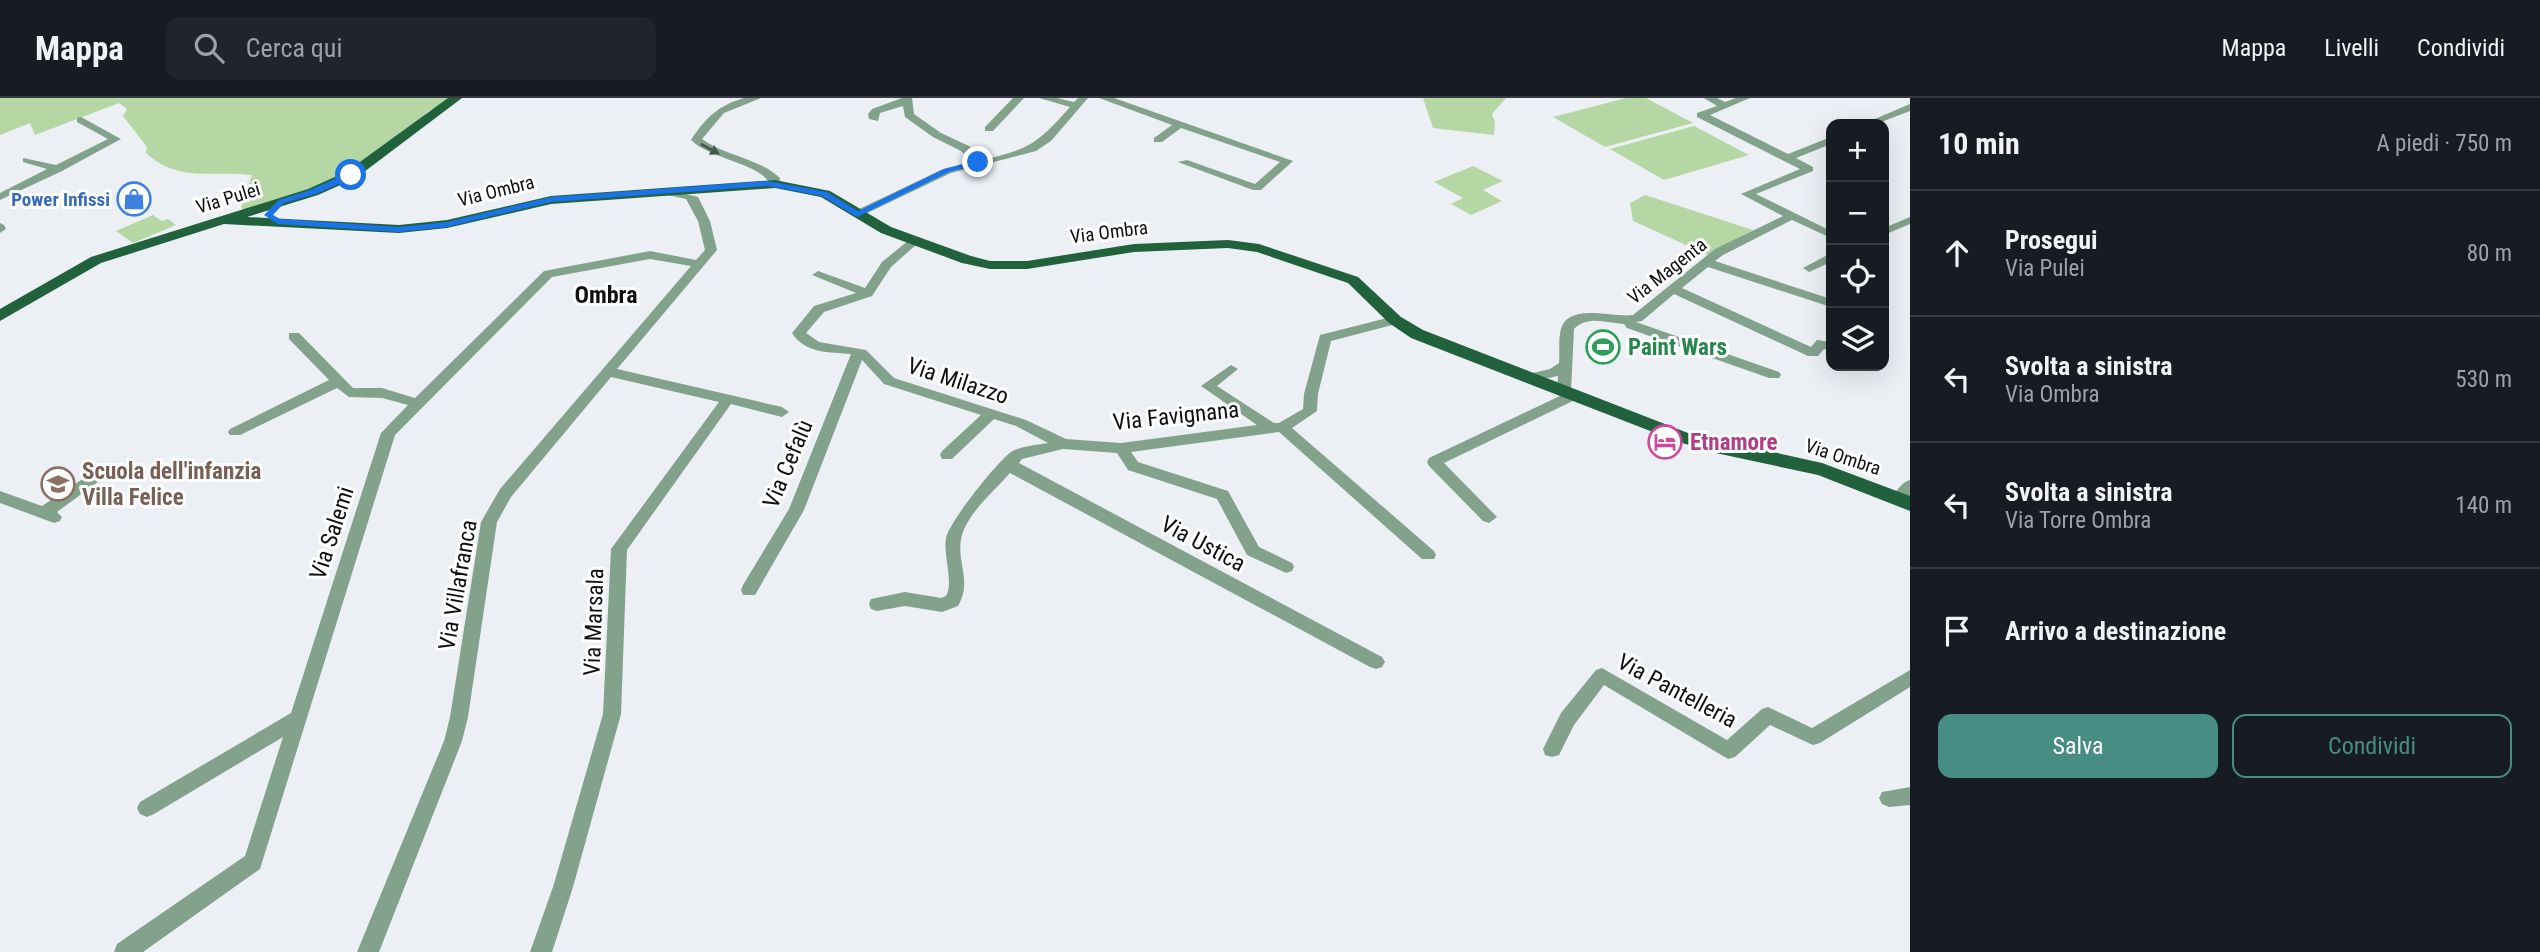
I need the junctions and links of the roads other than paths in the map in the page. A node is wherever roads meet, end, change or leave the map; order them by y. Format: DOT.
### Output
graph roads {
  1 [pos="456,98"];
  2 [pos="756,98"];
  3 [pos="1019,98"];
  4 [pos="1044,98"];
  5 [pos="1104,98"];
  6 [pos="1709,98"];
  7 [pos="1745,98"];
  8 [pos="908,99"];
  9 [pos="1081,102"];
  10 [pos="1725,106"];
  11 [pos="1910,107"];
  12 [pos="874,118"];
  13 [pos="1880,119"];
  14 [pos="81,120"];
  15 [pos="1179,124"];
  16 [pos="989,129"];
  17 [pos="1158,140"];
  18 [pos="1826,142"];
  19 [pos="1788,158"];
  20 [pos="27,160"];
  21 [pos="978,162"];
  22 [pos="1183,162"];
  23 [pos="58,169"];
  24 [pos="775,184"];
  25 [pos="662,191"];
  26 [pos="0,197"];
  27 [pos="857,214"];
  28 [pos="267,216"];
  29 [pos="1792,216"];
  30 [pos="221,220"];
  31 [pos="1910,220"];
  32 [pos="1889,230"];
  33 [pos="1826,232"];
  34 [pos="914,240"];
  35 [pos="1826,260"];
  36 [pos="1705,262"];
  37 [pos="700,264"];
  38 [pos="1809,268"];
  39 [pos="818,275"];
  40 [pos="1673,289"];
  41 [pos="868,293"];
  42 [pos="1826,301"];
  43 [pos="0,316"];
  44 [pos="1395,320"];
  45 [pos="1628,320"];
  46 [pos="294,336"];
  47 [pos="1826,345"];
  48 [pos="859,352"];
  49 [pos="1566,364"];
  50 [pos="1231,369"];
  51 [pos="609,372"];
  52 [pos="1774,375"];
  53 [pos="1529,378"];
  54 [pos="337,382"];
  55 [pos="1569,393"];
  56 [pos="728,399"];
  57 [pos="418,403"];
  58 [pos="782,412"];
  59 [pos="991,414"];
  60 [pos="1276,427"];
  61 [pos="235,432"];
  62 [pos="1063,444"];
  63 [pos="1121,448"];
  64 [pos="947,455"];
  65 [pos="1012,464"];
  66 [pos="104,469"];
  67 [pos="1910,485"];
  68 [pos="0,497"];
  69 [pos="1904,501"];
  70 [pos="1489,517"];
  71 [pos="1428,555"];
  72 [pos="1286,568"];
  73 [pos="749,590"];
  74 [pos="877,604"];
  75 [pos="1376,662"];
  76 [pos="1910,678"];
  77 [pos="297,719"];
  78 [pos="1552,749"];
  79 [pos="1910,796"];
  80 [pos="1889,798"];
  81 [pos="147,808"];
  82 [pos="125,952"];
  83 [pos="368,952"];
  84 [pos="541,952"];
  1 -- 28 [label="main road, Via Pulei"];
  2 -- 24 [label="street, one-way"];
  3 -- 16 [label="street"];
  4 -- 9 [label="street"];
  5 -- 15 [label="street"];
  6 -- 10 [label="street"];
  7 -- 10 [label="street"];
  8 -- 12 [label="street"];
  8 -- 21 [label="street"];
  9 -- 21 [label="street"];
  10 -- 19 [label="street"];
  11 -- 13 [label="street"];
  14 -- 23 [label="street"];
  15 -- 17 [label="street"];
  15 -- 22 [label="street"];
  18 -- 19 [label="street"];
  19 -- 29 [label="street"];
  20 -- 23 [label="street"];
  21 -- 27 [label="street"];
  23 -- 26 [label="street"];
  24 -- 25 [label="main road, Via Ombra"];
  24 -- 27 [label="main road, Via Ombra"];
  25 -- 28 [label="main road, Via Ombra"];
  25 -- 37 [label="street, Via Villafranca"];
  27 -- 34 [label="main road, Via Ombra"];
  28 -- 30 [label="main road, Via Ombra"];
  29 -- 33 [label="street"];
  29 -- 36 [label="street, Via Magenta"];
  30 -- 43 [label="main road, Via Pulei"];
  31 -- 32 [label="street"];
  34 -- 41 [label="street"];
  34 -- 44 [label="main road, Via Ombra"];
  35 -- 38 [label="street"];
  36 -- 40 [label="street, Via Magenta"];
  36 -- 42 [label="street"];
  37 -- 51 [label="street, Via Villafranca"];
  37 -- 57 [label="street, Via Salemi"];
  39 -- 41 [label="street"];
  40 -- 45 [label="street, Via Magenta"];
  40 -- 47 [label="street"];
  41 -- 48 [label="street"];
  44 -- 53 [label="main road, Via Ombra"];
  44 -- 60 [label="street, Via Favignana"];
  45 -- 49 [label="street, Via Magenta"];
  45 -- 52 [label="street"];
  46 -- 54 [label="street"];
  48 -- 59 [label="street, Via Milazzo"];
  48 -- 73 [label="street, Via Cefalù"];
  49 -- 53 [label="street"];
  49 -- 55 [label="street, Via Magenta"];
  50 -- 60 [label="street"];
  51 -- 56 [label="street"];
  51 -- 83 [label="street, Via Villafranca"];
  53 -- 55 [label="main road, Via Ombra"];
  54 -- 57 [label="street"];
  54 -- 61 [label="street"];
  55 -- 69 [label="main road, Via Ombra"];
  55 -- 70 [label="street"];
  56 -- 58 [label="street"];
  56 -- 84 [label="street, Via Marsala"];
  57 -- 77 [label="street, Via Salemi"];
  59 -- 62 [label="street, Via Milazzo"];
  59 -- 64 [label="street"];
  60 -- 63 [label="street, Via Favignana"];
  60 -- 71 [label="street"];
  62 -- 63 [label="street, Via Favignana"];
  62 -- 65 [label="street, Via Favignana"];
  63 -- 72 [label="street"];
  65 -- 74 [label="street, Via Favignana"];
  65 -- 75 [label="street, Via Ustica"];
  66 -- 68 [label="street"];
  67 -- 69 [label="street"];
  76 -- 78 [label="street, Via Pantelleria"];
  77 -- 81 [label="street"];
  77 -- 82 [label="street, Via Salemi"];
  79 -- 80 [label="street"];
}
